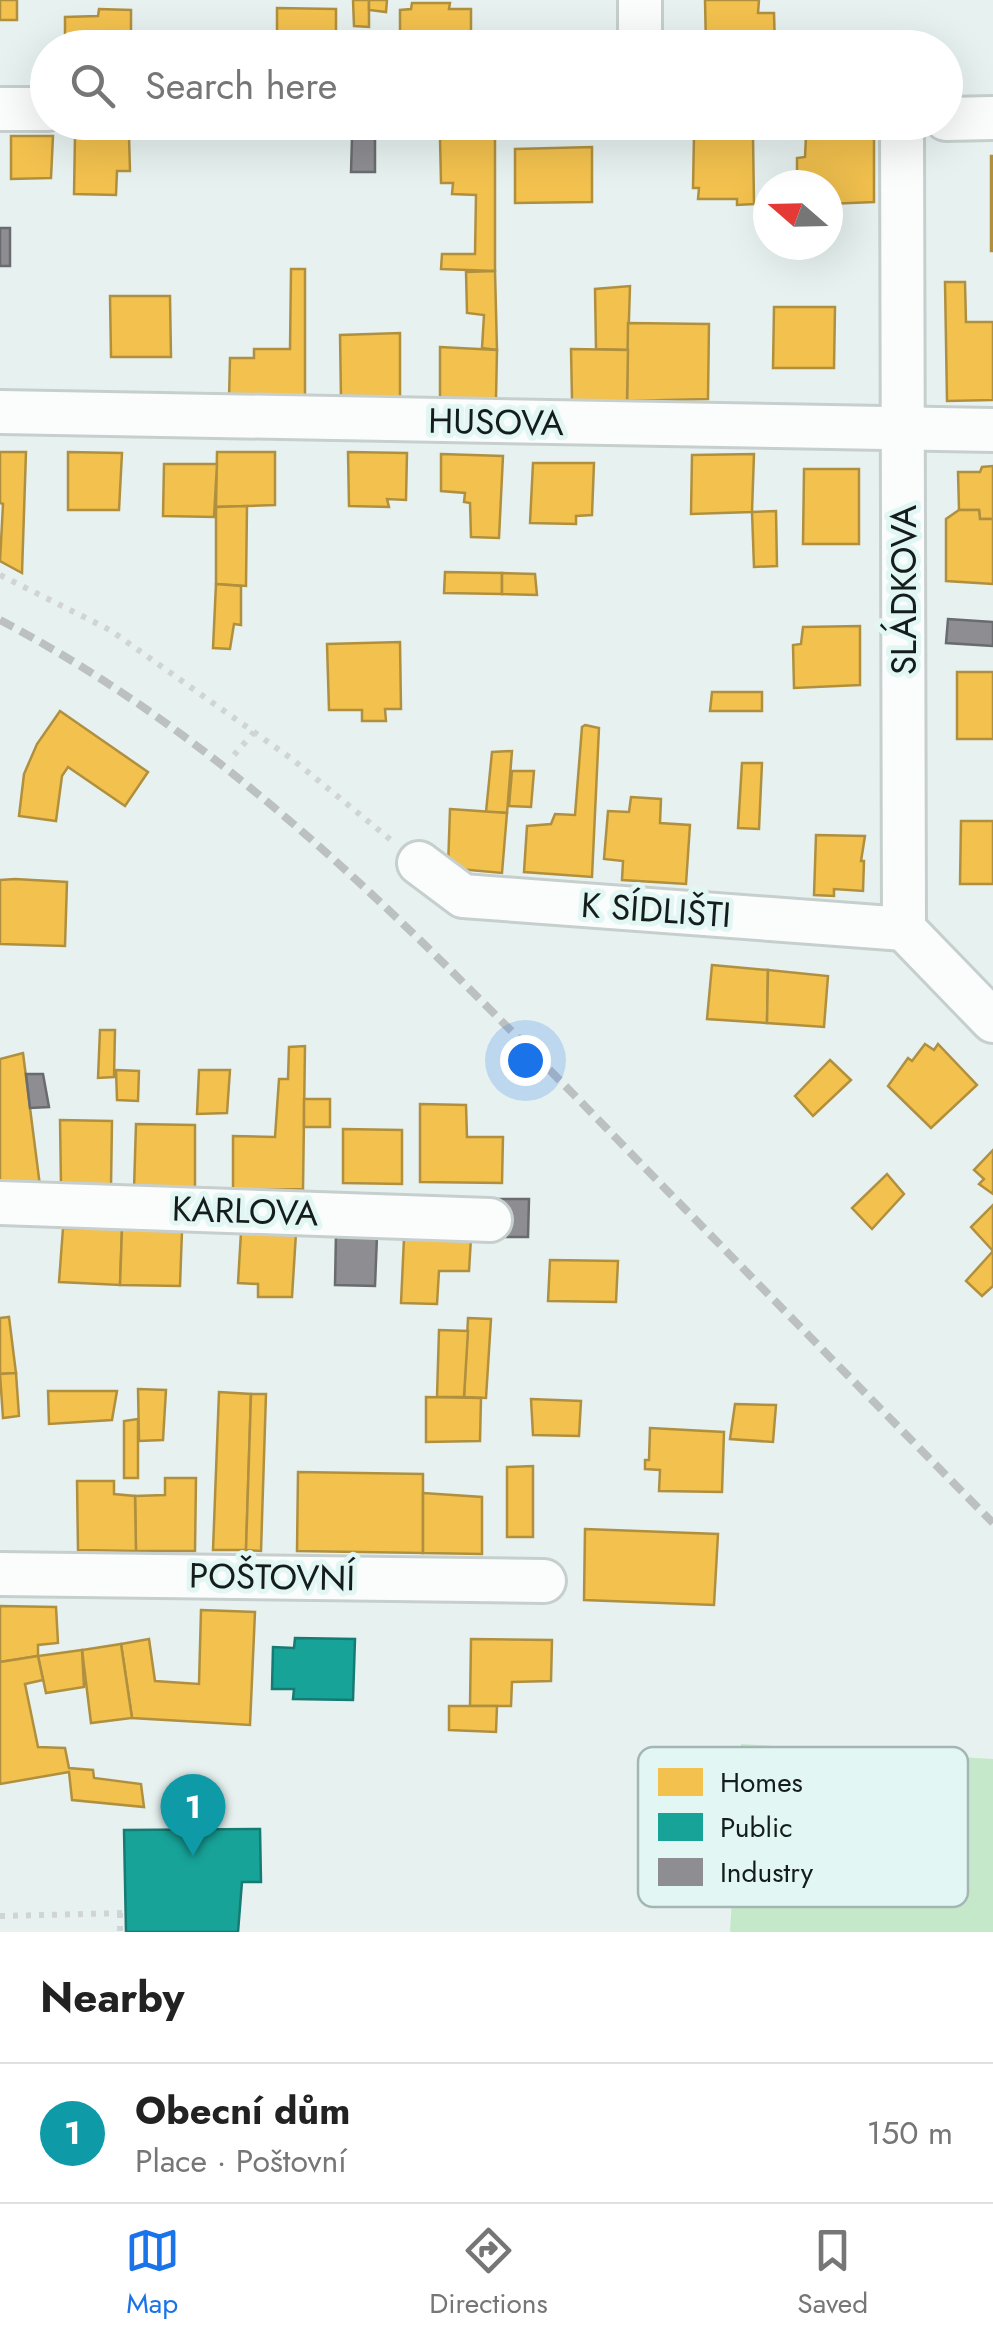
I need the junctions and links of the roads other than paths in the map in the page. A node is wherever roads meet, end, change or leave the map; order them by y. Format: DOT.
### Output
graph roads {
  1 [pos="640,0"];
  2 [pos="640,30"];
  3 [pos="0,109"];
  4 [pos="30,109"];
  5 [pos="993,118"];
  6 [pos="963,119"];
  7 [pos="902,140"];
  8 [pos="0,412"];
  9 [pos="904,430"];
  10 [pos="993,430"];
  11 [pos="418,863"];
  12 [pos="904,929"];
  13 [pos="993,1021"];
  14 [pos="0,1204"];
  15 [pos="490,1220"];
  16 [pos="0,1574"];
  17 [pos="544,1581"];
  1 -- 2 [label="street"];
  3 -- 4 [label="street"];
  5 -- 6 [label="street"];
  7 -- 9 [label="street, SLÁDKOVA"];
  8 -- 9 [label="street, HUSOVA"];
  9 -- 10 [label="street, HUSOVA"];
  9 -- 12 [label="street, SLÁDKOVA"];
  11 -- 12 [label="street, K SÍDLIŠTI"];
  12 -- 13 [label="street"];
  14 -- 15 [label="street, KARLOVA"];
  16 -- 17 [label="street, POŠTOVNÍ"];
}
